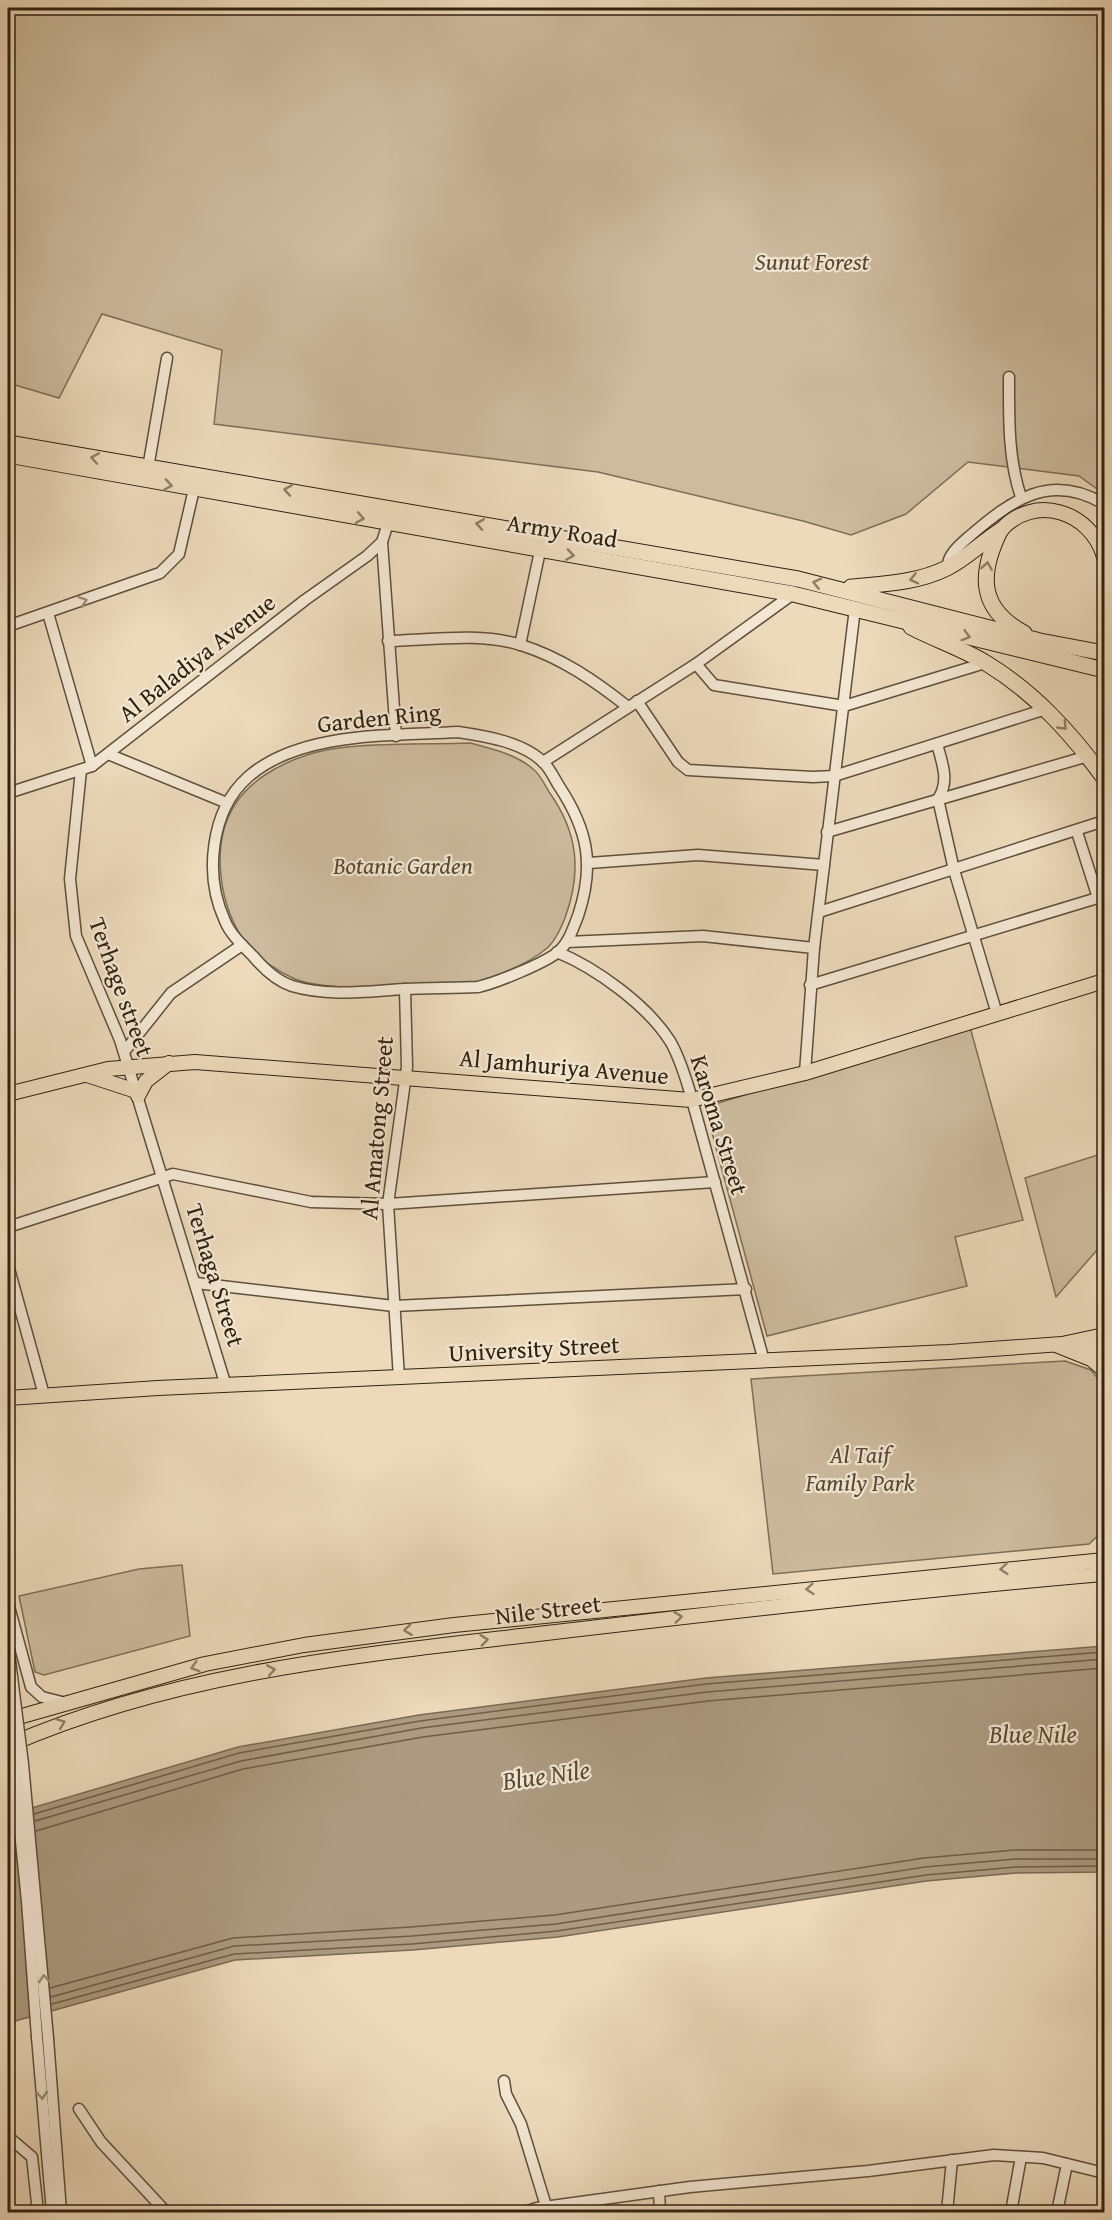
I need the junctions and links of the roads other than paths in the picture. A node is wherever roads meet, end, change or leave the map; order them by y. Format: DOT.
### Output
graph roads {
  1 [pos="167,358"];
  2 [pos="1008,377"];
  3 [pos="8,443"];
  4 [pos="8,455"];
  5 [pos="148,468"];
  6 [pos="194,489"];
  7 [pos="1021,497"];
  8 [pos="1104,504"];
  9 [pos="388,523"];
  10 [pos="1001,530"];
  11 [pos="382,542"];
  12 [pos="540,551"];
  13 [pos="1104,557"];
  14 [pos="948,568"];
  15 [pos="840,588"];
  16 [pos="793,594"];
  17 [pos="855,608"];
  18 [pos="48,613"];
  19 [pos="888,616"];
  20 [pos="8,626"];
  21 [pos="388,641"];
  22 [pos="1040,641"];
  23 [pos="520,645"];
  24 [pos="1100,652"];
  25 [pos="986,663"];
  26 [pos="696,664"];
  27 [pos="1099,669"];
  28 [pos="632,704"];
  29 [pos="843,706"];
  30 [pos="1046,709"];
  31 [pos="396,736"];
  32 [pos="937,744"];
  33 [pos="108,754"];
  34 [pos="1088,756"];
  35 [pos="543,762"];
  36 [pos="86,768"];
  37 [pos="834,776"];
  38 [pos="1104,778"];
  39 [pos="8,793"];
  40 [pos="938,799"];
  41 [pos="227,802"];
  42 [pos="1104,821"];
  43 [pos="827,832"];
  44 [pos="1077,832"];
  45 [pos="589,863"];
  46 [pos="824,865"];
  47 [pos="954,870"];
  48 [pos="1101,897"];
  49 [pos="819,912"];
  50 [pos="973,937"];
  51 [pos="567,942"];
  52 [pos="242,945"];
  53 [pos="814,948"];
  54 [pos="557,952"];
  55 [pos="1104,981"];
  56 [pos="810,985"];
  57 [pos="405,989"];
  58 [pos="997,1014"];
  59 [pos="124,1052"];
  60 [pos="171,1062"];
  61 [pos="128,1067"];
  62 [pos="805,1073"];
  63 [pos="86,1074"];
  64 [pos="405,1077"];
  65 [pos="8,1094"];
  66 [pos="137,1094"];
  67 [pos="691,1100"];
  68 [pos="163,1177"];
  69 [pos="715,1182"];
  70 [pos="388,1204"];
  71 [pos="8,1227"];
  72 [pos="8,1265"];
  73 [pos="196,1283"];
  74 [pos="746,1289"];
  75 [pos="394,1306"];
  76 [pos="1104,1335"];
  77 [pos="1058,1344"];
  78 [pos="1104,1352"];
  79 [pos="764,1361"];
  80 [pos="1104,1370"];
  81 [pos="399,1378"];
  82 [pos="225,1386"];
  83 [pos="44,1395"];
  84 [pos="8,1398"];
  85 [pos="1102,1558"];
  86 [pos="1032,1573"];
  87 [pos="1104,1574"];
  88 [pos="8,1603"];
  89 [pos="596,1620"];
  90 [pos="454,1625"];
  91 [pos="457,1642"];
  92 [pos="8,1645"];
  93 [pos="235,1657"];
  94 [pos="239,1676"];
  95 [pos="66,1703"];
  96 [pos="8,1712"];
  97 [pos="8,1720"];
  98 [pos="8,1746"];
  99 [pos="504,2081"];
  100 [pos="79,2109"];
  101 [pos="8,2140"];
  102 [pos="1021,2157"];
  103 [pos="952,2160"];
  104 [pos="1067,2164"];
  105 [pos="1104,2173"];
  106 [pos="659,2191"];
  107 [pos="541,2209"];
  108 [pos="38,2212"];
  109 [pos="51,2212"];
  110 [pos="61,2212"];
  111 [pos="166,2212"];
  112 [pos="525,2212"];
  113 [pos="660,2212"];
  114 [pos="947,2212"];
  115 [pos="1011,2212"];
  116 [pos="1057,2212"];
  1 -- 5 [label="street"];
  2 -- 7 [label="street"];
  5 -- 3 [label="highway, Army Road, one-way"];
  4 -- 6 [label="highway, Army Road, one-way"];
  15 -- 5 [label="highway, Army Road, one-way"];
  6 -- 9 [label="highway, Army Road, one-way"];
  18 -- 6 [label="street, one-way"];
  7 -- 8 [label="street"];
  7 -- 14 [label="street"];
  9 -- 11 [label="street"];
  9 -- 12 [label="highway, Army Road"];
  10 -- 13 [label="main road"];
  10 -- 14 [label="highway"];
  22 -- 10 [label="highway, one-way"];
  11 -- 21 [label="street"];
  11 -- 33 [label="street, Al Baladiya Avenue"];
  12 -- 16 [label="highway, Army Road, one-way"];
  12 -- 23 [label="street"];
  14 -- 15 [label="highway, one-way"];
  15 -- 22 [label="highway, Army Road"];
  16 -- 17 [label="highway, Army Road"];
  16 -- 26 [label="street"];
  17 -- 19 [label="highway, Army Road"];
  17 -- 29 [label="street"];
  18 -- 20 [label="street"];
  18 -- 36 [label="street"];
  19 -- 25 [label="highway"];
  19 -- 27 [label="highway, Army Road, one-way"];
  21 -- 23 [label="street"];
  21 -- 31 [label="street"];
  22 -- 24 [label="highway, Army Road"];
  23 -- 28 [label="street"];
  25 -- 29 [label="street"];
  25 -- 30 [label="highway"];
  26 -- 28 [label="street"];
  26 -- 29 [label="street"];
  28 -- 35 [label="street"];
  28 -- 37 [label="street"];
  29 -- 37 [label="street"];
  30 -- 32 [label="street"];
  30 -- 34 [label="highway, one-way"];
  31 -- 35 [label="street, Garden Ring"];
  31 -- 41 [label="street, Garden Ring"];
  32 -- 37 [label="street"];
  32 -- 40 [label="street"];
  33 -- 36 [label="street, Al Baladiya Avenue"];
  33 -- 41 [label="street"];
  34 -- 38 [label="highway"];
  34 -- 40 [label="street"];
  35 -- 45 [label="street, Garden Ring"];
  36 -- 39 [label="street, Al Baladiya Avenue"];
  36 -- 59 [label="street, Terhage street"];
  37 -- 43 [label="street"];
  40 -- 43 [label="street"];
  40 -- 47 [label="street"];
  41 -- 52 [label="street, Garden Ring"];
  42 -- 44 [label="street"];
  43 -- 46 [label="street"];
  44 -- 47 [label="street"];
  44 -- 48 [label="street"];
  45 -- 46 [label="street"];
  45 -- 51 [label="street, Garden Ring"];
  46 -- 49 [label="street"];
  47 -- 49 [label="street"];
  47 -- 50 [label="street"];
  48 -- 50 [label="street"];
  49 -- 53 [label="street"];
  50 -- 56 [label="street"];
  50 -- 58 [label="street"];
  51 -- 53 [label="street"];
  51 -- 54 [label="street, Garden Ring"];
  52 -- 57 [label="street, Garden Ring"];
  52 -- 59 [label="street"];
  53 -- 56 [label="street"];
  54 -- 57 [label="street, Garden Ring"];
  54 -- 67 [label="street, Karoma Street"];
  55 -- 58 [label="main road, Al Jamhuriya Avenue"];
  56 -- 62 [label="street"];
  57 -- 64 [label="street, Al Amatong Street"];
  58 -- 62 [label="main road, Al Jamhuriya Avenue"];
  59 -- 61 [label="street, Terhage street"];
  60 -- 61 [label="main road, Al Jamhuriya Avenue"];
  60 -- 64 [label="main road, Al Jamhuriya Avenue"];
  60 -- 66 [label="main road"];
  61 -- 63 [label="main road, Al Jamhuriya Avenue"];
  61 -- 66 [label="street, Terhage street"];
  62 -- 67 [label="main road, Al Jamhuriya Avenue"];
  63 -- 65 [label="main road, Al Jamhuriya Avenue"];
  63 -- 66 [label="main road"];
  64 -- 67 [label="main road, Al Jamhuriya Avenue"];
  64 -- 70 [label="street, Al Amatong Street"];
  66 -- 68 [label="street, Terhage street"];
  67 -- 69 [label="street, Karoma Street"];
  68 -- 70 [label="street"];
  68 -- 71 [label="street"];
  68 -- 73 [label="street, Terhaga Street"];
  69 -- 70 [label="street"];
  69 -- 74 [label="street, Karoma Street"];
  70 -- 75 [label="street, Al Amatong Street"];
  72 -- 83 [label="street"];
  73 -- 75 [label="street"];
  73 -- 82 [label="street, Terhaga Street"];
  74 -- 75 [label="street"];
  74 -- 79 [label="street, Karoma Street"];
  75 -- 81 [label="street, Al Amatong Street"];
  76 -- 77 [label="main road, University Street"];
  77 -- 78 [label="main road, University Street"];
  77 -- 79 [label="main road, University Street"];
  77 -- 80 [label="main road"];
  79 -- 81 [label="main road, University Street"];
  81 -- 82 [label="main road, University Street"];
  82 -- 83 [label="main road, University Street"];
  83 -- 84 [label="main road, University Street"];
  85 -- 86 [label="main road, Nile Street"];
  86 -- 87 [label="main road, Nile Street"];
  86 -- 89 [label="main road, Nile Street"];
  88 -- 95 [label="street"];
  89 -- 90 [label="main road, Nile Street"];
  91 -- 89 [label="main road, Nile Street, one-way"];
  90 -- 91 [label="main road"];
  90 -- 93 [label="main road, Nile Street, one-way"];
  94 -- 91 [label="main road, Nile Street, one-way"];
  110 -- 92 [label="street, one-way, bridge"];
  93 -- 94 [label="main road"];
  93 -- 95 [label="main road, Nile Street, one-way"];
  98 -- 94 [label="main road, Nile Street, one-way"];
  95 -- 97 [label="main road, Nile Street"];
  96 -- 109 [label="street, one-way, bridge"];
  99 -- 107 [label="street"];
  100 -- 111 [label="street"];
  101 -- 108 [label="street"];
  102 -- 103 [label="street"];
  102 -- 104 [label="street"];
  102 -- 115 [label="street"];
  103 -- 106 [label="street"];
  103 -- 114 [label="street"];
  104 -- 105 [label="street"];
  104 -- 116 [label="street"];
  106 -- 107 [label="street"];
  106 -- 113 [label="street"];
  107 -- 112 [label="street"];
}
